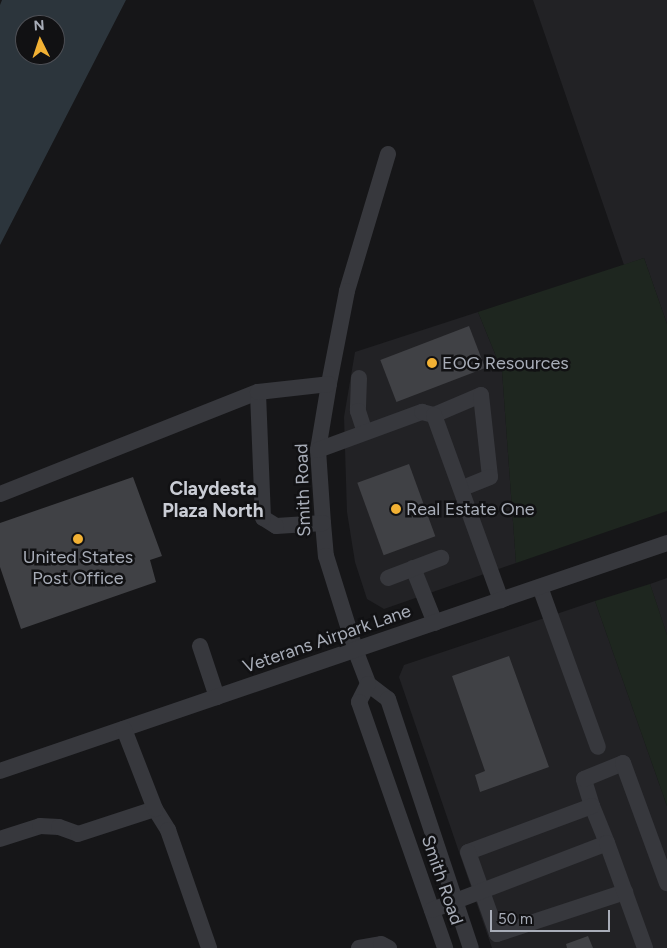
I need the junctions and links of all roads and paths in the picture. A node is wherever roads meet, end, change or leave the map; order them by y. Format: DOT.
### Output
graph roads {
  1 [pos="388,154"];
  2 [pos="359,378"];
  3 [pos="329,384"];
  4 [pos="258,392"];
  5 [pos="434,414"];
  6 [pos="365,432"];
  7 [pos="318,450"];
  8 [pos="461,489"];
  9 [pos="0,494"];
  10 [pos="323,523"];
  11 [pos="667,543"];
  12 [pos="441,558"];
  13 [pos="414,568"];
  14 [pos="388,578"];
  15 [pos="540,587"];
  16 [pos="501,600"];
  17 [pos="435,623"];
  18 [pos="200,646"];
  19 [pos="356,652"];
  20 [pos="368,684"];
  21 [pos="217,697"];
  22 [pos="124,729"];
  23 [pos="598,746"];
  24 [pos="0,771"];
  25 [pos="592,806"];
  26 [pos="155,809"];
  27 [pos="0,839"];
  28 [pos="608,843"];
  29 [pos="667,883"];
  30 [pos="482,892"];
  31 [pos="625,892"];
  32 [pos="454,902"];
  33 [pos="432,910"];
  34 [pos="209,948"];
  35 [pos="359,948"];
  36 [pos="389,948"];
  37 [pos="445,948"];
  38 [pos="471,948"];
  39 [pos="645,948"];
  1 -- 3 [label="street, Smith Road"];
  2 -- 6 [label="street"];
  3 -- 4 [label="street"];
  3 -- 7 [label="street, Smith Road"];
  4 -- 9 [label="street"];
  4 -- 10 [label="street"];
  5 -- 6 [label="street"];
  5 -- 8 [label="street"];
  5 -- 8 [label="street"];
  6 -- 7 [label="street"];
  7 -- 10 [label="street, Smith Road"];
  8 -- 16 [label="street"];
  10 -- 19 [label="street, Smith Road"];
  11 -- 15 [label="street, Veterans Airpark Lane"];
  12 -- 13 [label="street"];
  13 -- 14 [label="street"];
  13 -- 17 [label="street"];
  15 -- 16 [label="street, Veterans Airpark Lane"];
  15 -- 23 [label="street"];
  16 -- 17 [label="street, Veterans Airpark Lane"];
  17 -- 19 [label="street, Veterans Airpark Lane"];
  18 -- 21 [label="street"];
  19 -- 20 [label="street, Smith Road"];
  19 -- 21 [label="street, Veterans Airpark Lane"];
  20 -- 32 [label="street, Smith Road"];
  20 -- 33 [label="street, Smith Road"];
  21 -- 22 [label="street, Veterans Airpark Lane"];
  22 -- 24 [label="street, Veterans Airpark Lane"];
  22 -- 26 [label="street"];
  25 -- 28 [label="street"];
  25 -- 29 [label="street"];
  25 -- 30 [label="street"];
  26 -- 27 [label="street"];
  26 -- 34 [label="street"];
  28 -- 30 [label="street"];
  28 -- 31 [label="street"];
  30 -- 31 [label="street"];
  30 -- 32 [label="street"];
  31 -- 39 [label="street"];
  32 -- 33 [label="street"];
  32 -- 38 [label="street, Smith Road"];
  33 -- 37 [label="street, Smith Road"];
  35 -- 36 [label="street"];
}
